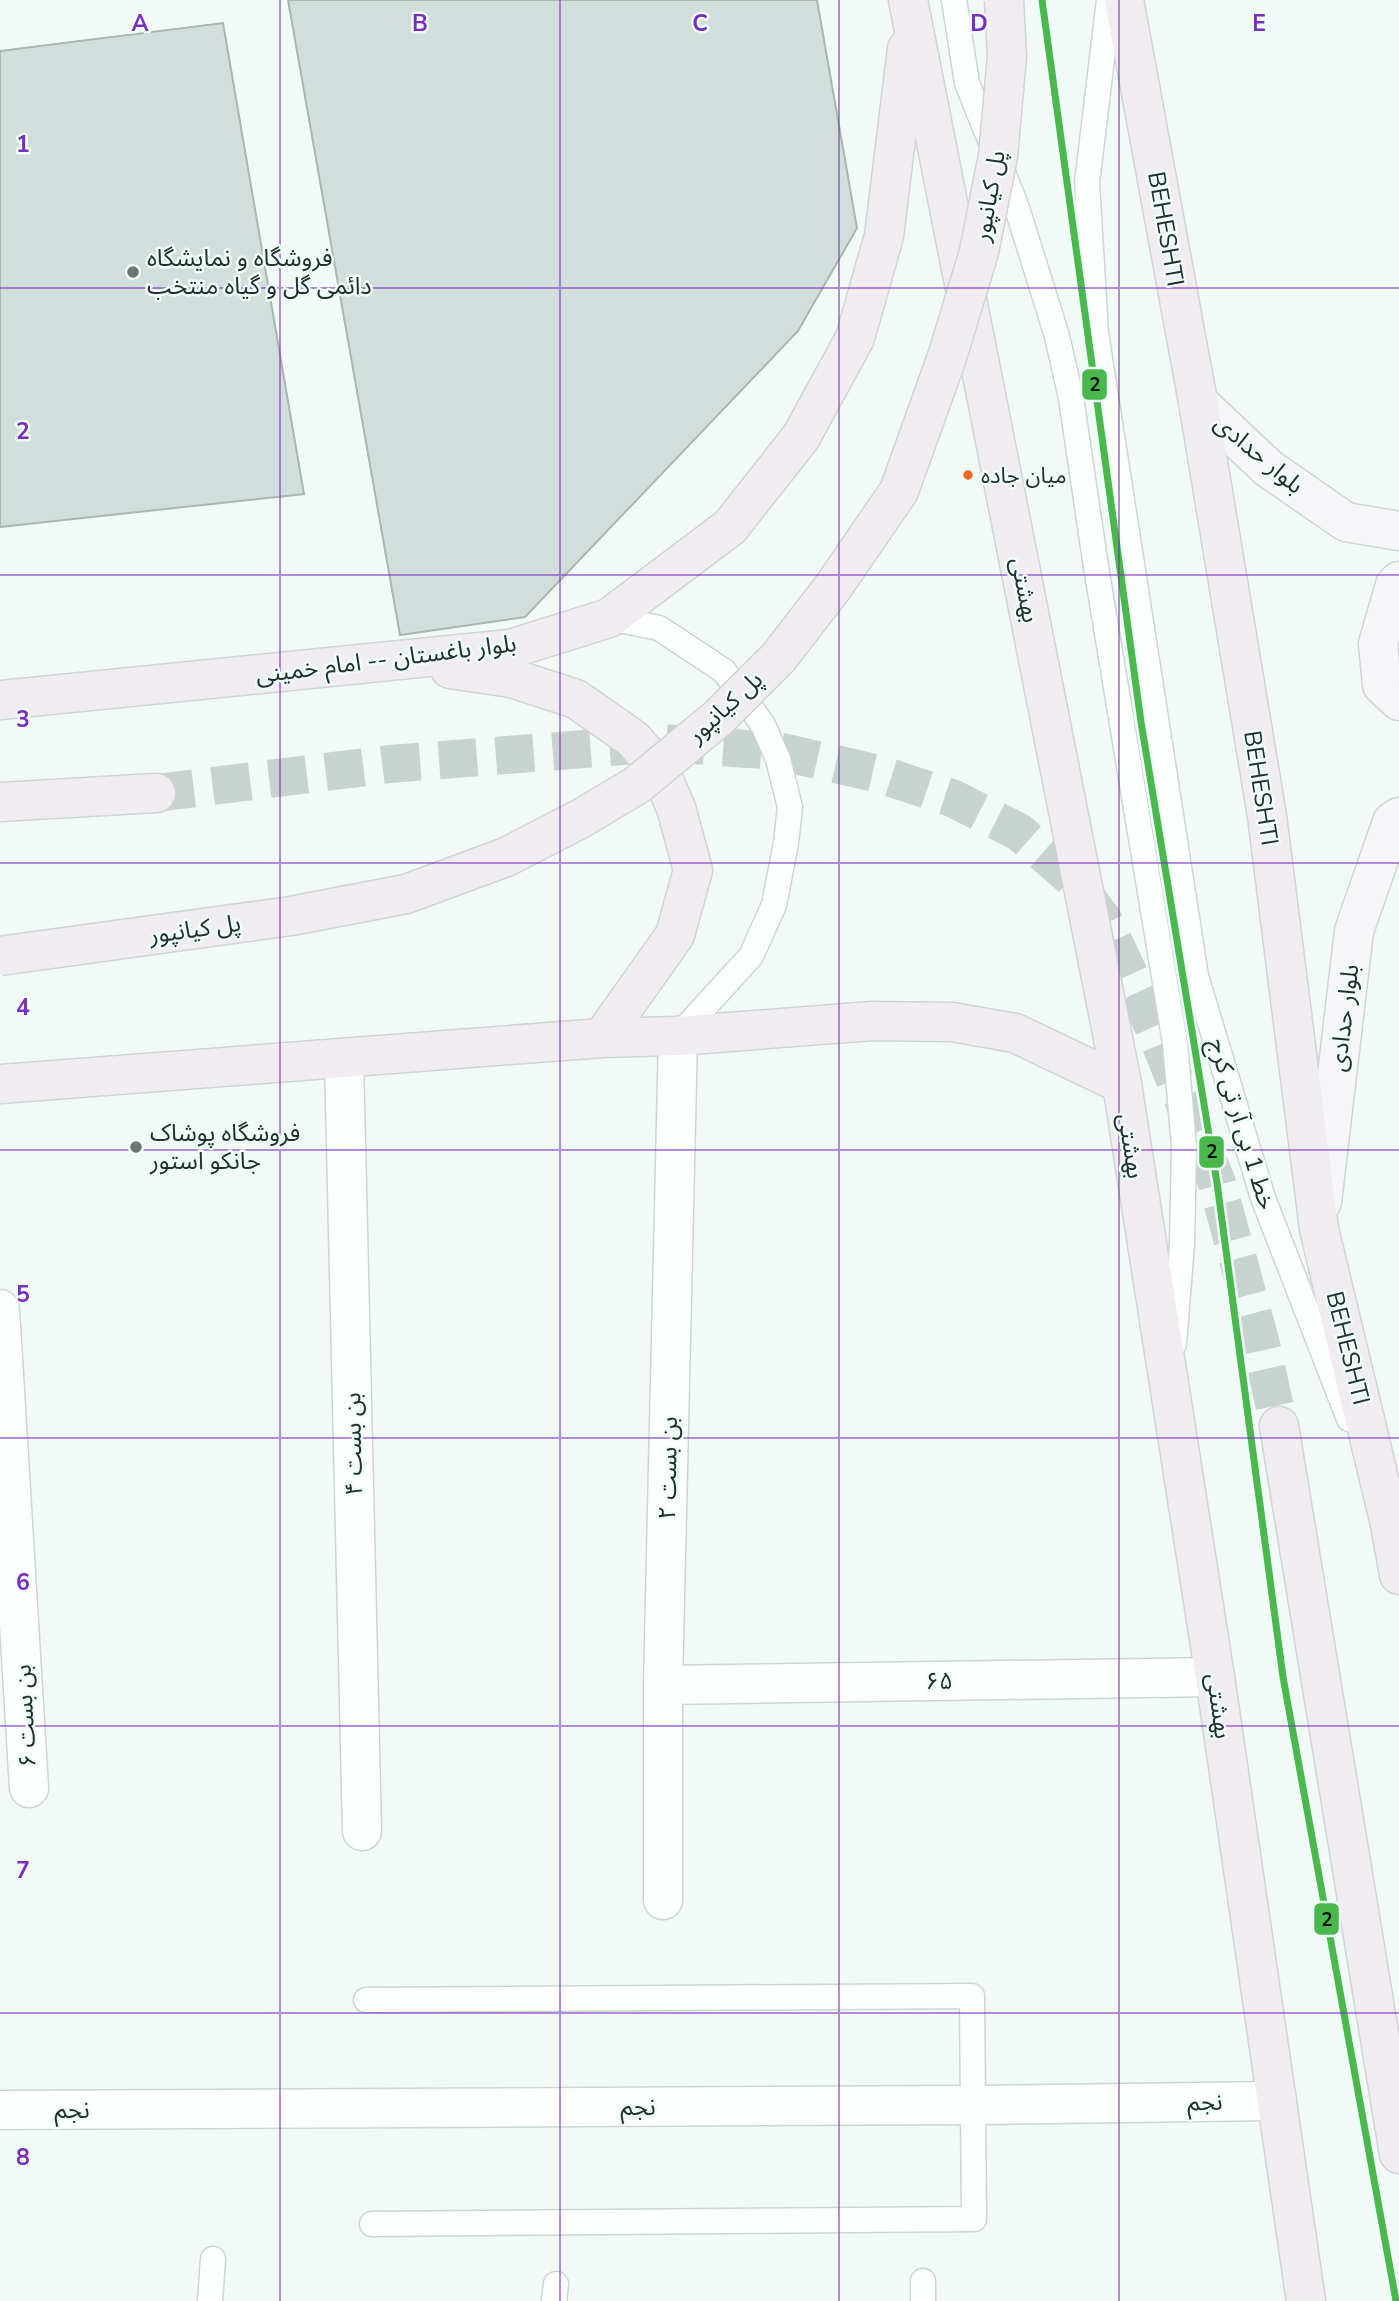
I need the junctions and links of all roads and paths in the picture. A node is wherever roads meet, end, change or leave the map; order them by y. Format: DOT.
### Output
graph roads {
  1 [pos="954,0"];
  2 [pos="1004,0"];
  3 [pos="1110,0"];
  4 [pos="1124,0"];
  5 [pos="910,8"];
  6 [pos="1198,402"];
  7 [pos="1399,531"];
  8 [pos="1399,581"];
  9 [pos="609,618"];
  10 [pos="397,660"];
  11 [pos="0,700"];
  12 [pos="1399,701"];
  13 [pos="156,793"];
  14 [pos="0,802"];
  15 [pos="1399,817"];
  16 [pos="0,956"];
  17 [pos="678,1036"];
  18 [pos="602,1038"];
  19 [pos="344,1058"];
  20 [pos="0,1084"];
  21 [pos="1122,1084"];
  22 [pos="1319,1228"];
  23 [pos="0,1309"];
  24 [pos="1170,1392"];
  25 [pos="1279,1426"];
  26 [pos="1390,1524"];
  27 [pos="1399,1575"];
  28 [pos="1215,1677"];
  29 [pos="663,1685"];
  30 [pos="29,1788"];
  31 [pos="362,1830"];
  32 [pos="663,1900"];
  33 [pos="366,2000"];
  34 [pos="1277,2101"];
  35 [pos="973,2105"];
  36 [pos="0,2110"];
  37 [pos="1399,2154"];
  38 [pos="372,2224"];
  39 [pos="213,2259"];
  40 [pos="210,2301"];
  41 [pos="1306,2301"];
  1 -- 24 [label="lane, خط 1 بی آر تی کرج"];
  2 -- 16 [label="main road, پل کیانپور, bridge"];
  3 -- 26 [label="lane, خط 1 بی آر تی کرج"];
  4 -- 6 [label="main road, BEHESHTI"];
  5 -- 9 [label="main road, بلوار باغستان -- امام خمینی"];
  5 -- 21 [label="main road, بهشتى"];
  6 -- 7 [label="main road, بلوار حدادی"];
  6 -- 22 [label="main road, BEHESHTI"];
  8 -- 12 [label="main road"];
  9 -- 10 [label="main road, بلوار باغستان -- امام خمینی"];
  9 -- 17 [label="lane"];
  10 -- 11 [label="main road, بلوار باغستان -- امام خمینی"];
  10 -- 18 [label="main road"];
  13 -- 14 [label="main road"];
  15 -- 22 [label="main road, بلوار حدادی"];
  17 -- 18 [label="main road"];
  17 -- 21 [label="main road"];
  17 -- 29 [label="street, بن بست ۲"];
  18 -- 19 [label="main road"];
  19 -- 20 [label="main road"];
  19 -- 31 [label="street, بن بست ۴"];
  21 -- 24 [label="main road, بهشتى"];
  22 -- 26 [label="main road, BEHESHTI"];
  23 -- 30 [label="street, بن بست ۶"];
  24 -- 28 [label="main road, بهشتى"];
  25 -- 37 [label="main road"];
  26 -- 27 [label="main road, BEHESHTI"];
  28 -- 29 [label="street, ۶۵"];
  28 -- 34 [label="main road, بهشتى"];
  29 -- 32 [label="street, بن بست ۲"];
  33 -- 35 [label="lane"];
  34 -- 35 [label="street, نجم"];
  34 -- 41 [label="main road, بهشتى"];
  35 -- 36 [label="street, نجم"];
  35 -- 38 [label="lane"];
  39 -- 40 [label="lane"];
}
